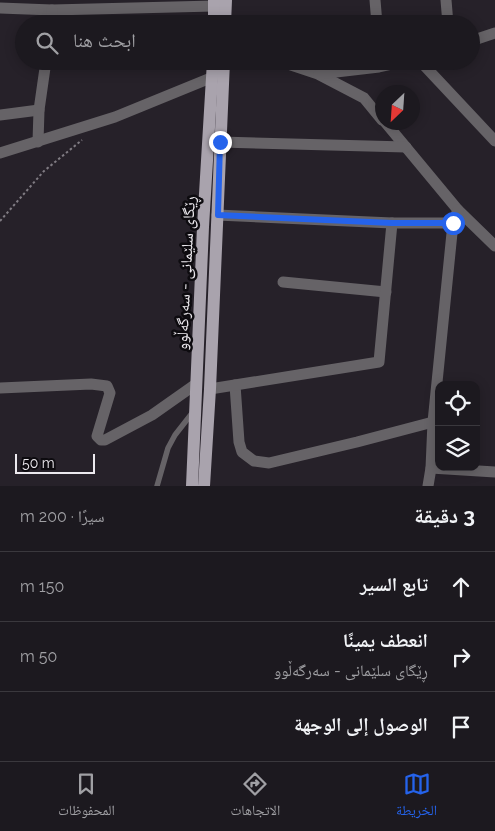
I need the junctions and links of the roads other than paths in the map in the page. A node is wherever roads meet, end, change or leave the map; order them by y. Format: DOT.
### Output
graph roads {
  1 [pos="226,0"];
  2 [pos="375,0"];
  3 [pos="446,0"];
  4 [pos="214,3"];
  5 [pos="0,8"];
  6 [pos="52,10"];
  7 [pos="51,15"];
  8 [pos="225,15"];
  9 [pos="376,15"];
  10 [pos="447,15"];
  11 [pos="495,33"];
  12 [pos="480,38"];
  13 [pos="45,70"];
  14 [pos="213,70"];
  15 [pos="224,70"];
  16 [pos="306,70"];
  17 [pos="342,70"];
  18 [pos="428,70"];
  19 [pos="318,74"];
  20 [pos="213,77"];
  21 [pos="39,110"];
  22 [pos="375,111"];
  23 [pos="0,115"];
  24 [pos="392,130"];
  25 [pos="495,141"];
  26 [pos="38,142"];
  27 [pos="220,142"];
  28 [pos="406,147"];
  29 [pos="0,153"];
  30 [pos="458,210"];
  31 [pos="218,215"];
  32 [pos="392,223"];
  33 [pos="453,223"];
  34 [pos="495,246"];
  35 [pos="283,282"];
  36 [pos="386,292"];
  37 [pos="196,384"];
  38 [pos="235,385"];
  39 [pos="0,388"];
  40 [pos="210,389"];
  41 [pos="196,408"];
  42 [pos="433,422"];
  43 [pos="432,468"];
  44 [pos="495,472"];
  45 [pos="157,486"];
  46 [pos="192,486"];
  47 [pos="204,486"];
  48 [pos="428,486"];
  1 -- 8 [label="main road"];
  2 -- 9 [label="street"];
  3 -- 10 [label="street"];
  4 -- 6 [label="street"];
  5 -- 6 [label="street"];
  6 -- 7 [label="street"];
  11 -- 12 [label="street"];
  13 -- 21 [label="street"];
  14 -- 20 [label="main road, ڕێگای سلێمانی - سەرگەڵوو"];
  15 -- 27 [label="main road, ڕێگای سلێمانی - سەرگەڵوو"];
  16 -- 19 [label="street"];
  17 -- 19 [label="street"];
  18 -- 25 [label="street"];
  19 -- 22 [label="street"];
  20 -- 26 [label="street"];
  20 -- 37 [label="main road, ڕێگای سلێمانی - سەرگەڵوو"];
  21 -- 23 [label="street"];
  21 -- 26 [label="street"];
  24 -- 28 [label="street"];
  26 -- 29 [label="street"];
  27 -- 28 [label="street"];
  27 -- 31 [label="main road, ڕێگای سلێمانی - سەرگەڵوو"];
  28 -- 30 [label="street"];
  30 -- 33 [label="street"];
  30 -- 34 [label="street"];
  31 -- 32 [label="street"];
  31 -- 40 [label="main road, ڕێگای سلێمانی - سەرگەڵوو"];
  32 -- 33 [label="street"];
  32 -- 36 [label="street"];
  33 -- 42 [label="street"];
  35 -- 36 [label="street"];
  36 -- 38 [label="street"];
  37 -- 39 [label="street"];
  37 -- 41 [label="main road, ڕێگای سلێمانی - سەرگەڵوو"];
  38 -- 40 [label="street"];
  38 -- 42 [label="street"];
  40 -- 47 [label="main road, ڕێگای سلێمانی - سەرگەڵوو"];
  41 -- 45 [label="lane"];
  41 -- 46 [label="main road, ڕێگای سلێمانی - سەرگەڵوو"];
  42 -- 43 [label="street"];
  43 -- 44 [label="street"];
  43 -- 48 [label="street"];
}
